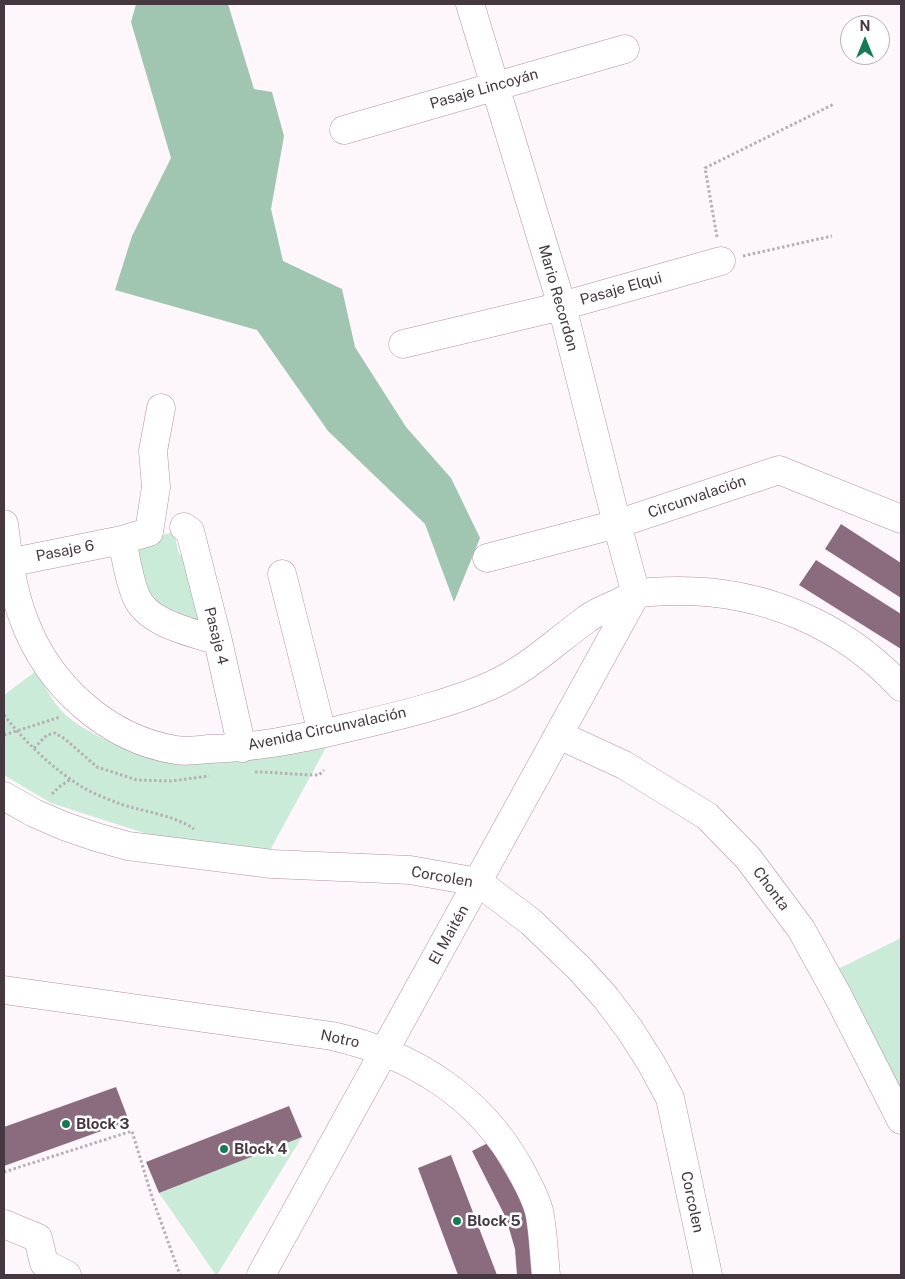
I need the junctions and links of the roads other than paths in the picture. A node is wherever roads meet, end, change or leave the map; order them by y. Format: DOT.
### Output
graph roads {
  1 [pos="470,4"];
  2 [pos="625,49"];
  3 [pos="494,86"];
  4 [pos="344,130"];
  5 [pos="722,261"];
  6 [pos="562,306"];
  7 [pos="403,344"];
  8 [pos="161,408"];
  9 [pos="901,519"];
  10 [pos="617,524"];
  11 [pos="4,525"];
  12 [pos="184,527"];
  13 [pos="122,540"];
  14 [pos="487,558"];
  15 [pos="8,562"];
  16 [pos="282,574"];
  17 [pos="636,594"];
  18 [pos="218,641"];
  19 [pos="897,678"];
  20 [pos="322,734"];
  21 [pos="559,735"];
  22 [pos="242,748"];
  23 [pos="4,796"];
  24 [pos="478,882"];
  25 [pos="4,990"];
  26 [pos="385,1051"];
  27 [pos="901,1120"];
  28 [pos="4,1224"];
  29 [pos="67,1275"];
  30 [pos="261,1275"];
  31 [pos="546,1275"];
  32 [pos="708,1275"];
  1 -- 3 [label="street, Mario Recordon"];
  2 -- 3 [label="street, Pasaje Lincoyán"];
  3 -- 4 [label="street, Pasaje Lincoyán"];
  3 -- 6 [label="street, Mario Recordon"];
  5 -- 6 [label="street, Pasaje Elqui"];
  6 -- 7 [label="street, Pasaje Elqui"];
  6 -- 10 [label="street, Mario Recordon"];
  8 -- 13 [label="street, Pasaje 6"];
  9 -- 10 [label="street, Circunvalación"];
  10 -- 14 [label="street, Circunvalación"];
  10 -- 17 [label="street, Mario Recordon"];
  11 -- 15 [label="street, Avenida Circunvalación"];
  12 -- 18 [label="street, Pasaje 4"];
  13 -- 15 [label="street, Pasaje 6"];
  13 -- 18 [label="street"];
  15 -- 22 [label="street, Avenida Circunvalación"];
  16 -- 20 [label="street"];
  17 -- 19 [label="street"];
  17 -- 20 [label="street, Avenida Circunvalación"];
  17 -- 21 [label="street, El Maitén"];
  18 -- 22 [label="street, Pasaje 4"];
  20 -- 22 [label="street, Avenida Circunvalación"];
  21 -- 24 [label="street, El Maitén"];
  21 -- 27 [label="street, Chonta"];
  23 -- 24 [label="street, Corcolen"];
  24 -- 26 [label="street, El Maitén"];
  24 -- 32 [label="street, Corcolen"];
  25 -- 26 [label="street, Notro"];
  26 -- 30 [label="street, El Maitén"];
  26 -- 31 [label="street, Notro"];
  28 -- 29 [label="street"];
}
